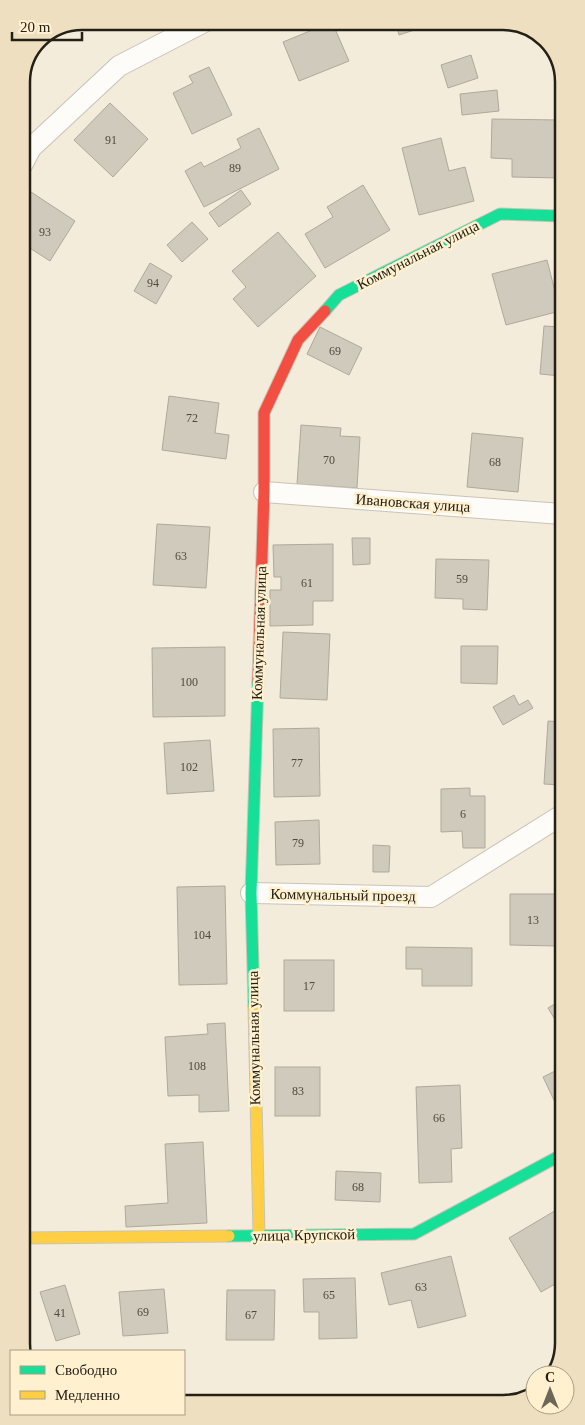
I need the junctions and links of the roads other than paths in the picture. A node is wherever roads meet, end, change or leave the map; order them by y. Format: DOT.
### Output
graph roads {
  1 [pos="189,30"];
  2 [pos="30,150"];
  3 [pos="555,216"];
  4 [pos="264,492"];
  5 [pos="555,513"];
  6 [pos="555,819"];
  7 [pos="251,893"];
  8 [pos="555,1158"];
  9 [pos="259,1235"];
  10 [pos="30,1238"];
  1 -- 2 [label="street"];
  3 -- 4 [label="street, Коммунальная улица"];
  4 -- 5 [label="street, Ивановская улица"];
  4 -- 7 [label="street, Коммунальная улица"];
  6 -- 7 [label="street, Коммунальный проезд"];
  7 -- 9 [label="street, Коммунальная улица"];
  8 -- 9 [label="street, улица Крупской"];
  9 -- 10 [label="street, улица Крупской"];
}
